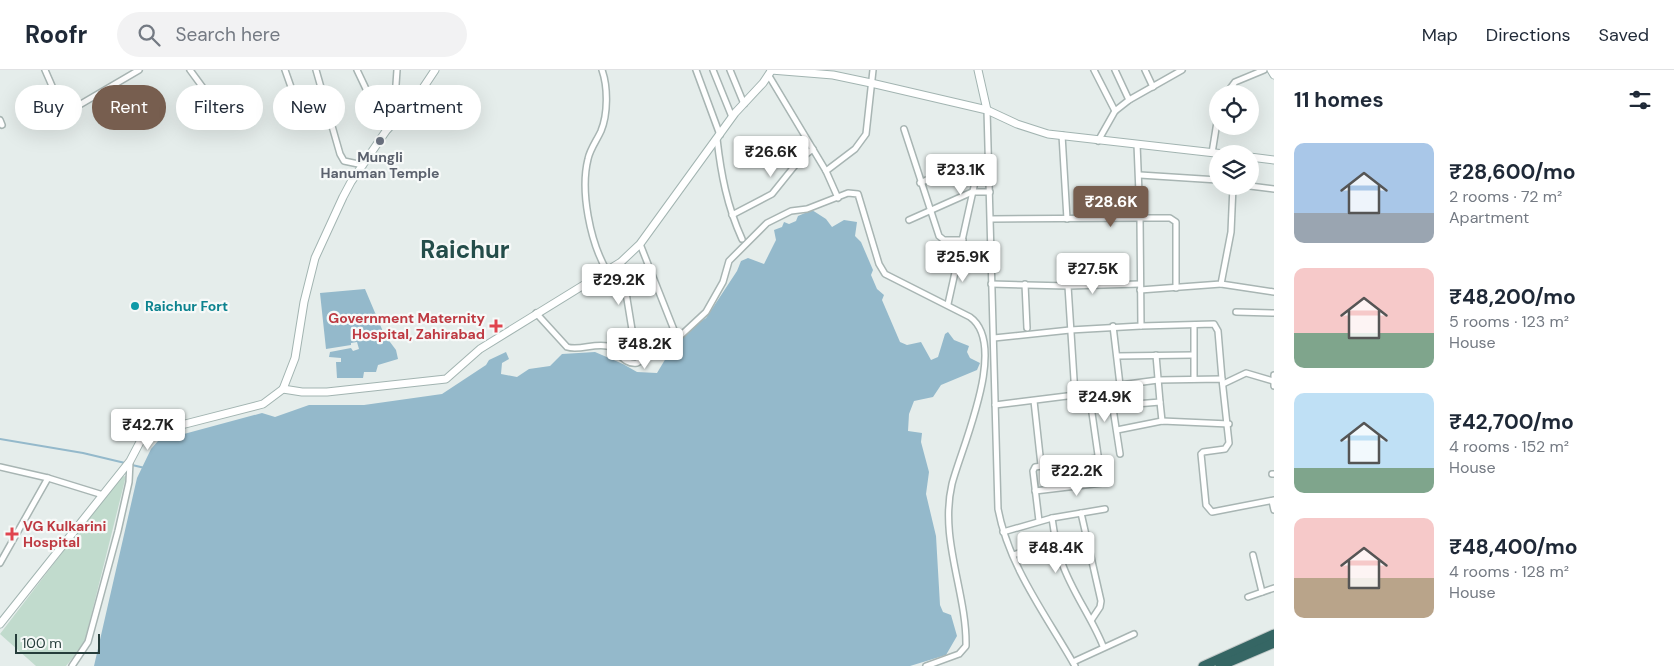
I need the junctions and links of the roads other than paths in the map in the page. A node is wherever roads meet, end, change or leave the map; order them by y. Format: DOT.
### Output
graph roads {
  1 [pos="44,70"];
  2 [pos="139,70"];
  3 [pos="190,70"];
  4 [pos="285,70"];
  5 [pos="316,70"];
  6 [pos="357,70"];
  7 [pos="397,70"];
  8 [pos="435,70"];
  9 [pos="602,70"];
  10 [pos="696,70"];
  11 [pos="712,70"];
  12 [pos="730,70"];
  13 [pos="873,70"];
  14 [pos="978,70"];
  15 [pos="1094,70"];
  16 [pos="1115,70"];
  17 [pos="1145,70"];
  18 [pos="1182,70"];
  19 [pos="1264,70"];
  20 [pos="1271,70"];
  21 [pos="770,72"];
  22 [pos="1274,75"];
  23 [pos="871,82"];
  24 [pos="201,85"];
  25 [pos="290,85"];
  26 [pos="396,85"];
  27 [pos="425,85"];
  28 [pos="1234,85"];
  29 [pos="1153,87"];
  30 [pos="1129,100"];
  31 [pos="744,104"];
  32 [pos="987,110"];
  33 [pos="1116,111"];
  34 [pos="732,117"];
  35 [pos="904,129"];
  36 [pos="386,131"];
  37 [pos="1062,135"];
  38 [pos="719,137"];
  39 [pos="1098,141"];
  40 [pos="1137,144"];
  41 [pos="813,149"];
  42 [pos="1209,153"];
  43 [pos="1259,158"];
  44 [pos="1274,160"];
  45 [pos="979,164"];
  46 [pos="363,165"];
  47 [pos="988,166"];
  48 [pos="826,171"];
  49 [pos="1140,175"];
  50 [pos="1209,179"];
  51 [pos="920,183"];
  52 [pos="1259,187"];
  53 [pos="1274,189"];
  54 [pos="972,192"];
  55 [pos="990,192"];
  56 [pos="1233,195"];
  57 [pos="838,198"];
  58 [pos="929,211"];
  59 [pos="732,215"];
  60 [pos="1140,218"];
  61 [pos="991,219"];
  62 [pos="1067,219"];
  63 [pos="910,220"];
  64 [pos="742,239"];
  65 [pos="963,240"];
  66 [pos="640,244"];
  67 [pos="621,262"];
  68 [pos="607,271"];
  69 [pos="991,284"];
  70 [pos="1025,284"];
  71 [pos="1221,284"];
  72 [pos="1068,286"];
  73 [pos="1140,287"];
  74 [pos="1176,288"];
  75 [pos="1274,292"];
  76 [pos="948,304"];
  77 [pos="1236,312"];
  78 [pos="536,313"];
  79 [pos="1274,313"];
  80 [pos="1194,325"];
  81 [pos="1113,326"];
  82 [pos="1141,326"];
  83 [pos="1027,328"];
  84 [pos="674,330"];
  85 [pos="1070,330"];
  86 [pos="994,338"];
  87 [pos="635,348"];
  88 [pos="1156,355"];
  89 [pos="1193,355"];
  90 [pos="1117,356"];
  91 [pos="1194,379"];
  92 [pos="1158,380"];
  93 [pos="1274,381"];
  94 [pos="1223,382"];
  95 [pos="1120,384"];
  96 [pos="283,389"];
  97 [pos="1110,389"];
  98 [pos="1089,392"];
  99 [pos="1075,395"];
  100 [pos="1034,401"];
  101 [pos="1160,402"];
  102 [pos="995,405"];
  103 [pos="1112,406"];
  104 [pos="1162,421"];
  105 [pos="1229,424"];
  106 [pos="1117,430"];
  107 [pos="1120,454"];
  108 [pos="1098,458"];
  109 [pos="131,460"];
  110 [pos="1041,465"];
  111 [pos="0,467"];
  112 [pos="48,478"];
  113 [pos="1035,491"];
  114 [pos="103,495"];
  115 [pos="1273,500"];
  116 [pos="1105,509"];
  117 [pos="1274,510"];
  118 [pos="1081,513"];
  119 [pos="1052,518"];
  120 [pos="1039,521"];
  121 [pos="1003,532"];
  122 [pos="1055,541"];
  123 [pos="1013,555"];
  124 [pos="1253,555"];
  125 [pos="0,563"];
  126 [pos="1274,588"];
  127 [pos="1262,592"];
  128 [pos="1248,597"];
  129 [pos="1092,620"];
  130 [pos="0,624"];
  131 [pos="1134,634"];
  132 [pos="1274,634"];
  133 [pos="1274,642"];
  134 [pos="1104,646"];
  135 [pos="946,659"];
  136 [pos="1074,664"];
  137 [pos="72,666"];
  138 [pos="926,666"];
  139 [pos="948,666"];
  140 [pos="1203,666"];
  141 [pos="1220,666"];
  1 -- 2 [label="street"];
  3 -- 24 [label="street"];
  4 -- 25 [label="street"];
  5 -- 46 [label="street"];
  6 -- 36 [label="street"];
  7 -- 26 [label="street"];
  8 -- 27 [label="street"];
  9 -- 68 [label="street"];
  10 -- 38 [label="street"];
  11 -- 34 [label="street"];
  12 -- 31 [label="street"];
  13 -- 23 [label="street"];
  14 -- 32 [label="street"];
  15 -- 33 [label="street"];
  16 -- 30 [label="street"];
  17 -- 29 [label="street"];
  18 -- 29 [label="street"];
  19 -- 28 [label="street"];
  20 -- 22 [label="street"];
  21 -- 23 [label="street"];
  21 -- 31 [label="street"];
  21 -- 41 [label="street"];
  23 -- 32 [label="street"];
  23 -- 48 [label="street"];
  29 -- 30 [label="street"];
  30 -- 33 [label="street"];
  31 -- 34 [label="street"];
  32 -- 37 [label="street"];
  32 -- 47 [label="street"];
  33 -- 39 [label="street"];
  34 -- 38 [label="street"];
  35 -- 51 [label="street"];
  36 -- 46 [label="street"];
  37 -- 39 [label="street"];
  37 -- 62 [label="street"];
  38 -- 59 [label="street"];
  38 -- 66 [label="street"];
  39 -- 40 [label="street"];
  40 -- 42 [label="street"];
  40 -- 49 [label="street"];
  41 -- 48 [label="street"];
  41 -- 59 [label="street"];
  43 -- 44 [label="street"];
  45 -- 47 [label="street"];
  45 -- 51 [label="street"];
  45 -- 54 [label="street"];
  46 -- 96 [label="street"];
  47 -- 55 [label="street"];
  48 -- 57 [label="street"];
  49 -- 50 [label="street"];
  49 -- 60 [label="street"];
  51 -- 58 [label="street"];
  52 -- 53 [label="street"];
  54 -- 55 [label="street"];
  54 -- 58 [label="street"];
  54 -- 65 [label="street"];
  55 -- 61 [label="street"];
  56 -- 71 [label="street"];
  57 -- 76 [label="street"];
  57 -- 78 [label="street"];
  58 -- 63 [label="street"];
  58 -- 65 [label="street"];
  59 -- 64 [label="street"];
  60 -- 62 [label="street"];
  60 -- 73 [label="street"];
  60 -- 74 [label="street"];
  61 -- 62 [label="street"];
  61 -- 69 [label="street"];
  65 -- 76 [label="street"];
  66 -- 67 [label="street"];
  66 -- 84 [label="street"];
  67 -- 68 [label="street"];
  67 -- 87 [label="street"];
  68 -- 78 [label="street"];
  69 -- 70 [label="street"];
  69 -- 86 [label="street"];
  70 -- 72 [label="street"];
  70 -- 83 [label="street"];
  71 -- 74 [label="street"];
  71 -- 75 [label="street"];
  72 -- 73 [label="street"];
  72 -- 85 [label="street"];
  73 -- 74 [label="street"];
  73 -- 82 [label="street"];
  76 -- 135 [label="street"];
  77 -- 79 [label="street"];
  78 -- 96 [label="street"];
  80 -- 82 [label="street"];
  80 -- 89 [label="street"];
  80 -- 94 [label="street"];
  81 -- 82 [label="street"];
  81 -- 85 [label="street"];
  81 -- 90 [label="street"];
  85 -- 86 [label="street"];
  85 -- 99 [label="street"];
  86 -- 102 [label="street"];
  88 -- 89 [label="street"];
  88 -- 90 [label="street"];
  88 -- 92 [label="street"];
  89 -- 91 [label="street"];
  90 -- 95 [label="street"];
  91 -- 92 [label="street"];
  91 -- 94 [label="street"];
  92 -- 95 [label="street"];
  92 -- 101 [label="street"];
  93 -- 94 [label="street"];
  94 -- 105 [label="street"];
  95 -- 97 [label="street"];
  96 -- 109 [label="street"];
  97 -- 98 [label="street"];
  97 -- 103 [label="street"];
  98 -- 99 [label="street"];
  98 -- 108 [label="street"];
  99 -- 100 [label="street"];
  100 -- 102 [label="street"];
  100 -- 110 [label="street"];
  101 -- 103 [label="street"];
  101 -- 104 [label="street"];
  102 -- 121 [label="street"];
  103 -- 106 [label="street"];
  104 -- 105 [label="street"];
  104 -- 106 [label="street"];
  105 -- 115 [label="street"];
  106 -- 107 [label="street"];
  108 -- 110 [label="street"];
  108 -- 113 [label="street"];
  109 -- 114 [label="street"];
  109 -- 137 [label="street"];
  110 -- 113 [label="street"];
  111 -- 112 [label="street"];
  112 -- 114 [label="street"];
  112 -- 125 [label="street"];
  113 -- 120 [label="street"];
  114 -- 130 [label="street"];
  115 -- 117 [label="street"];
  116 -- 118 [label="street"];
  118 -- 119 [label="street"];
  118 -- 129 [label="street"];
  119 -- 120 [label="street"];
  119 -- 122 [label="street"];
  120 -- 121 [label="street"];
  121 -- 123 [label="street"];
  122 -- 123 [label="street"];
  122 -- 129 [label="street"];
  123 -- 136 [label="street"];
  124 -- 127 [label="street"];
  126 -- 127 [label="street"];
  127 -- 128 [label="street"];
  129 -- 134 [label="street"];
  131 -- 134 [label="street"];
  132 -- 140 [label="highway"];
  133 -- 141 [label="highway"];
  134 -- 136 [label="street"];
  135 -- 138 [label="street"];
  135 -- 139 [label="street"];
}
